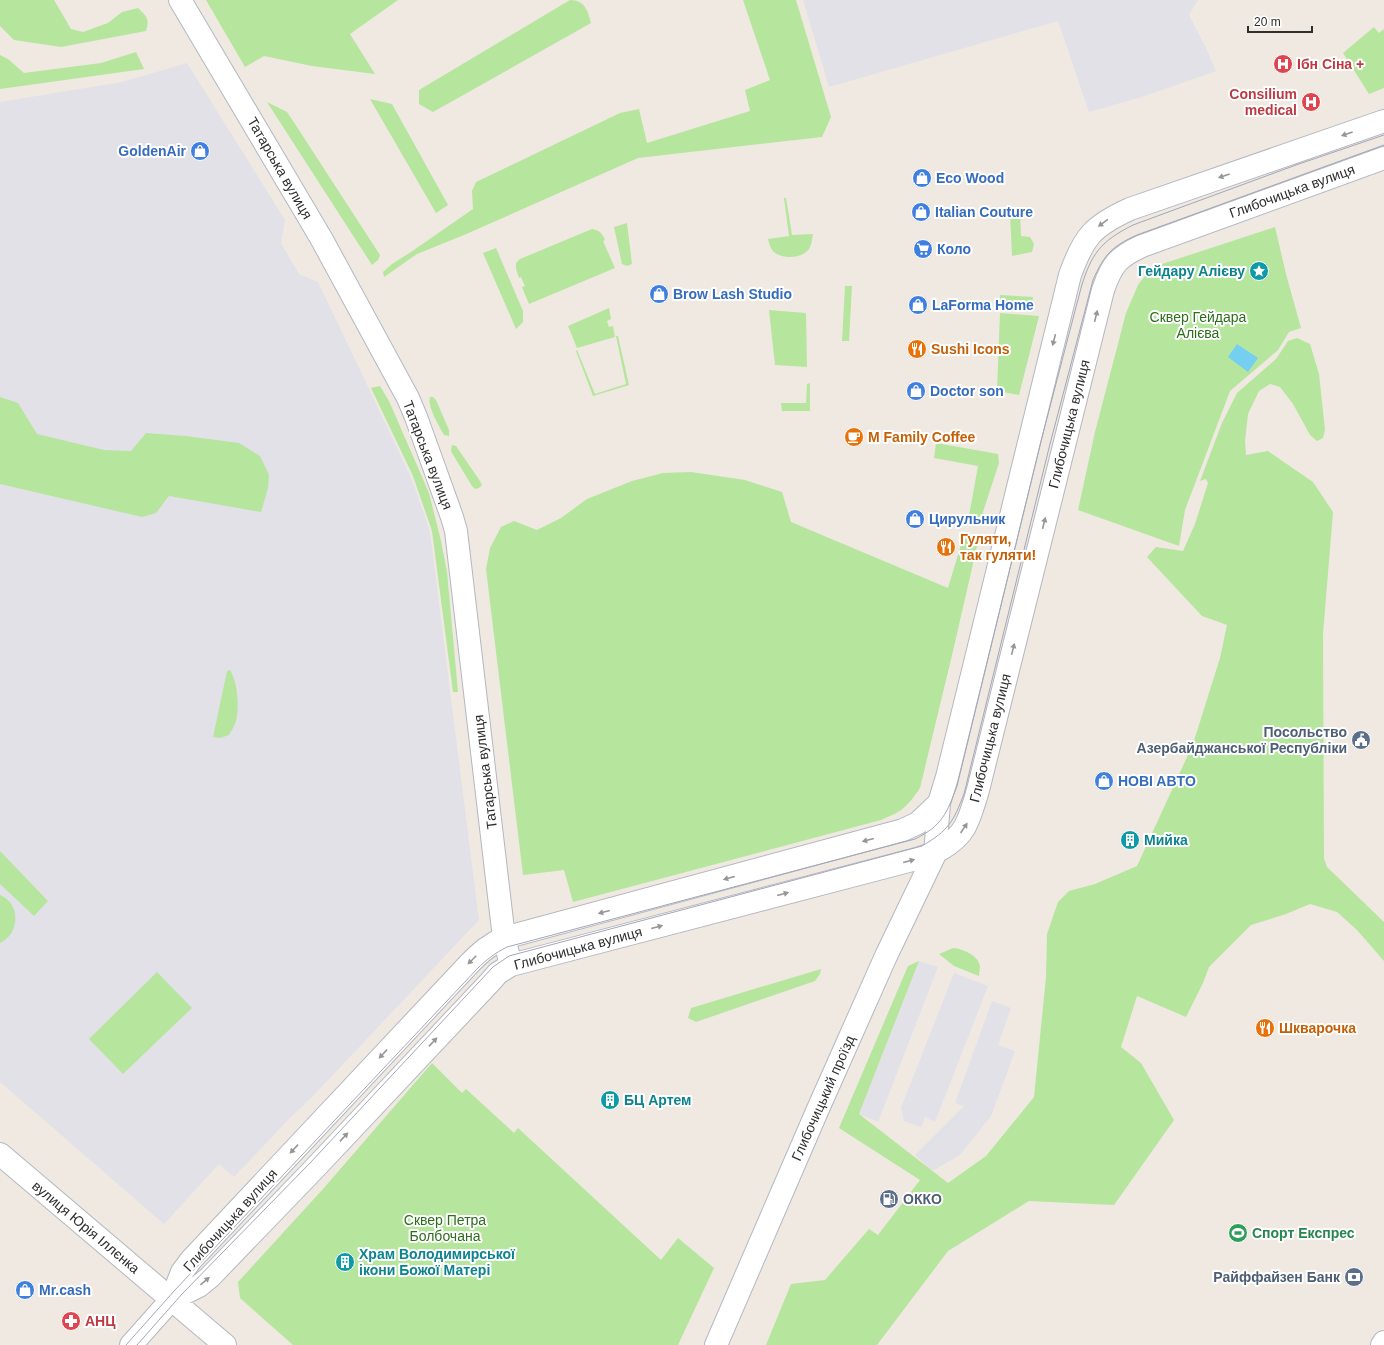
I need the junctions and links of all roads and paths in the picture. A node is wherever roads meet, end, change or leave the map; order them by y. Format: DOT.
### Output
graph roads {
  1 [pos="180,0"];
  2 [pos="1384,121"];
  3 [pos="1384,158"];
  4 [pos="939,803"];
  5 [pos="918,823"];
  6 [pos="935,854"];
  7 [pos="504,938"];
  8 [pos="511,965"];
  9 [pos="0,1154"];
  10 [pos="171,1300"];
  11 [pos="1384,1342"];
  12 [pos="131,1345"];
  13 [pos="225,1345"];
  14 [pos="716,1345"];
  15 [pos="1382,1345"];
  1 -- 7 [label="main road, Татарська вулиця"];
  2 -- 4 [label="main road, Глибочицька вулиця, one-way"];
  6 -- 3 [label="main road, Глибочицька вулиця, one-way"];
  4 -- 5 [label="main road, Глибочицька вулиця"];
  4 -- 6 [label="main road, Глибочицька вулиця"];
  5 -- 6 [label="main road"];
  5 -- 7 [label="main road, Глибочицька вулиця, one-way"];
  8 -- 6 [label="main road, Глибочицька вулиця, one-way"];
  6 -- 14 [label="main road, Глибочицький проїзд"];
  7 -- 8 [label="main road, Татарська вулиця"];
  7 -- 10 [label="main road, Глибочицька вулиця, one-way"];
  10 -- 8 [label="main road, Глибочицька вулиця, one-way"];
  9 -- 10 [label="main road, вулиця Юрія Іллєнка"];
  10 -- 12 [label="main road"];
  10 -- 13 [label="main road, вулиця Юрія Іллєнка"];
  11 -- 15 [label="main road"];
}
